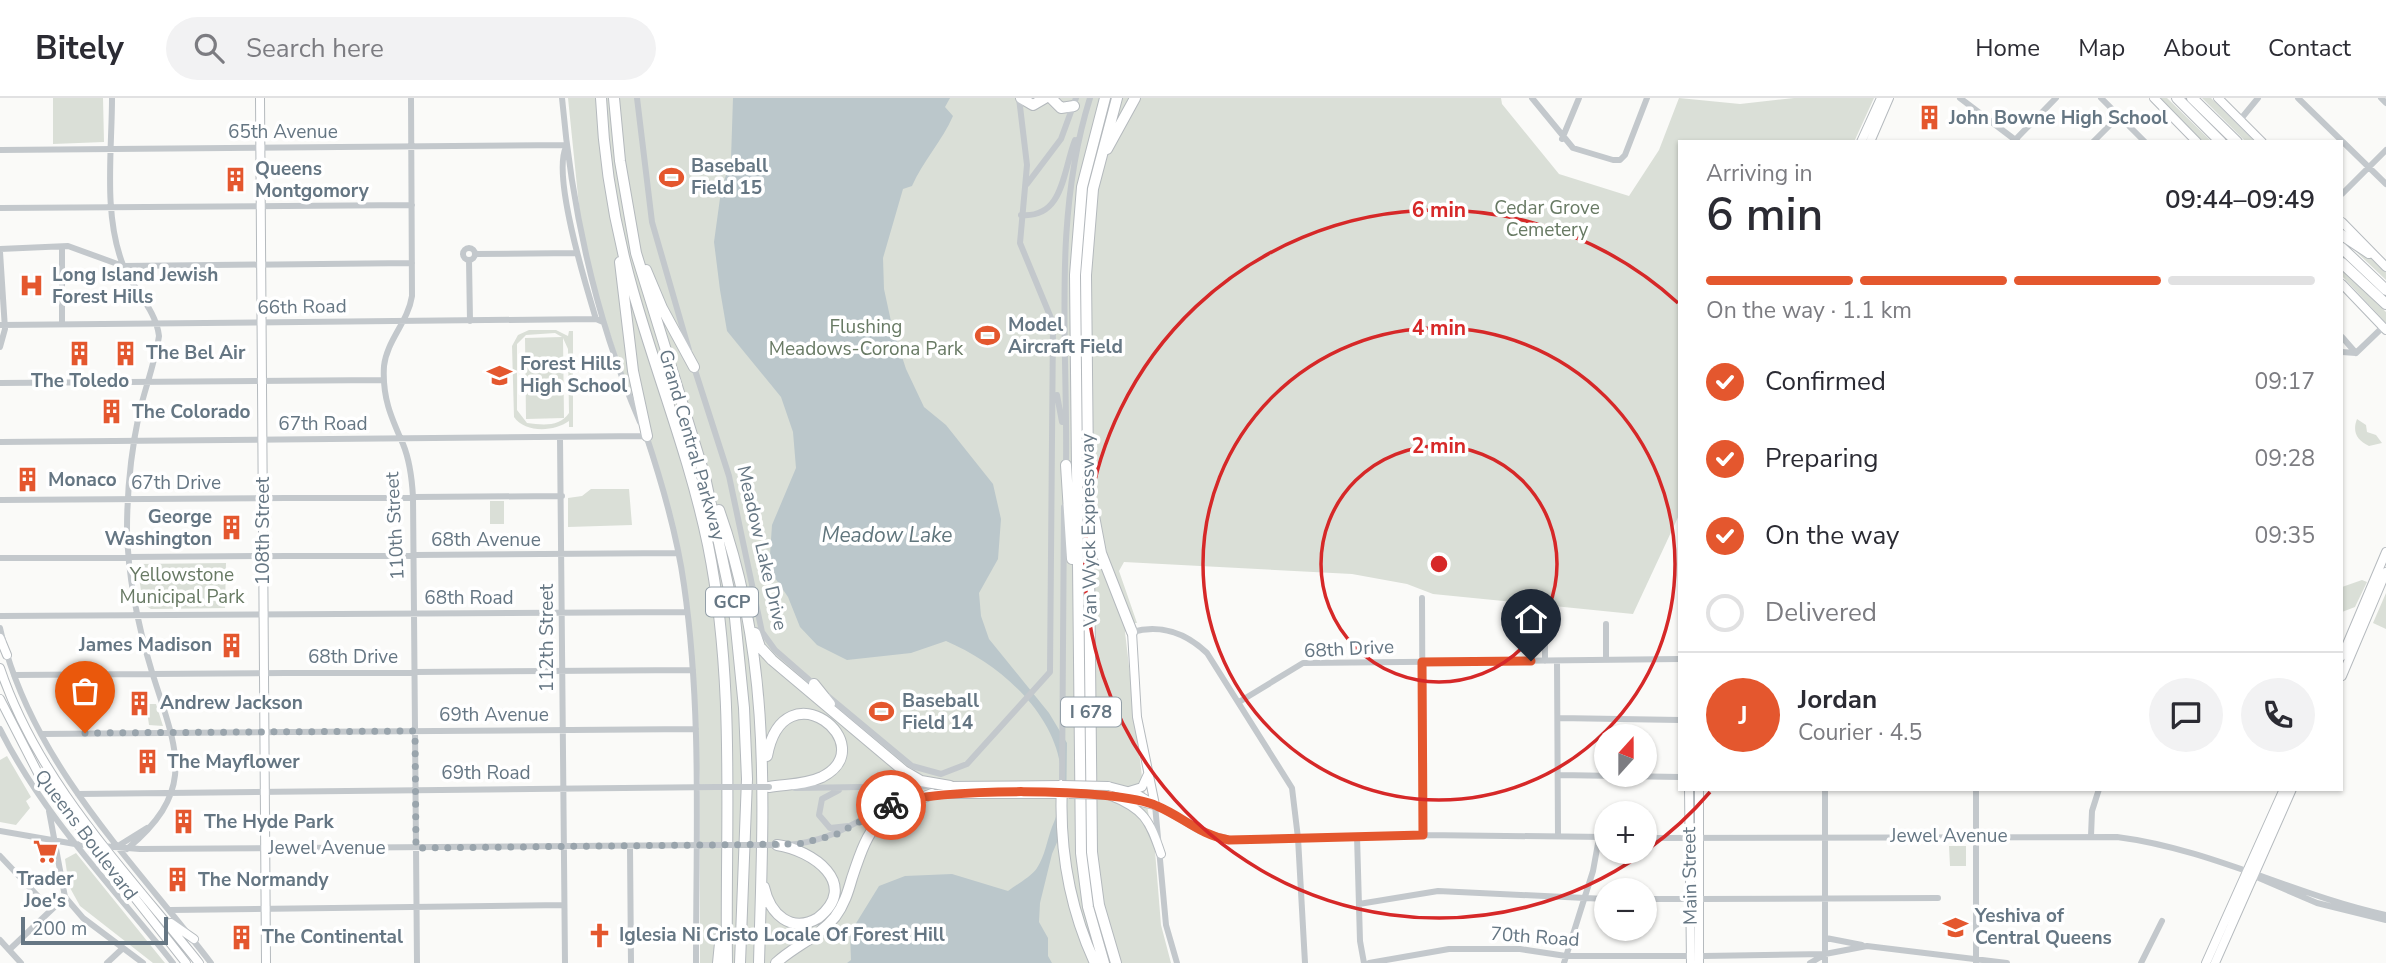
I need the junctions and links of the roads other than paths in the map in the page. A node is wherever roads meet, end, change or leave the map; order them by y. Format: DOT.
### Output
graph roads {
  1 [pos="112,98"];
  2 [pos="260,98"];
  3 [pos="411,98"];
  4 [pos="562,98"];
  5 [pos="601,98"];
  6 [pos="614,98"];
  7 [pos="637,98"];
  8 [pos="1020,98"];
  9 [pos="1045,98"];
  10 [pos="1051,98"];
  11 [pos="1090,98"];
  12 [pos="1105,98"];
  13 [pos="1117,98"];
  14 [pos="1135,98"];
  15 [pos="1532,98"];
  16 [pos="1579,98"];
  17 [pos="1647,98"];
  18 [pos="1881,98"];
  19 [pos="1889,98"];
  20 [pos="1960,98"];
  21 [pos="1976,98"];
  22 [pos="2056,98"];
  23 [pos="2101,98"];
  24 [pos="2154,98"];
  25 [pos="2177,98"];
  26 [pos="2192,98"];
  27 [pos="2218,98"];
  28 [pos="2258,98"];
  29 [pos="2298,98"];
  30 [pos="2381,98"];
  31 [pos="1075,102"];
  32 [pos="2386,103"];
  33 [pos="1969,105"];
  34 [pos="2119,116"];
  35 [pos="1084,119"];
  36 [pos="2240,120"];
  37 [pos="1562,139"];
  38 [pos="1862,140"];
  39 [pos="1871,140"];
  40 [pos="2015,140"];
  41 [pos="2017,140"];
  42 [pos="2095,140"];
  43 [pos="2143,140"];
  44 [pos="2195,140"];
  45 [pos="2219,140"];
  46 [pos="2235,140"];
  47 [pos="2260,140"];
  48 [pos="2341,140"];
  49 [pos="2343,142"];
  50 [pos="566,145"];
  51 [pos="411,147"];
  52 [pos="261,148"];
  53 [pos="1026,148"];
  54 [pos="112,149"];
  55 [pos="0,150"];
  56 [pos="2386,150"];
  57 [pos="1049,155"];
  58 [pos="2368,167"];
  59 [pos="1095,175"];
  60 [pos="2386,184"];
  61 [pos="1026,186"];
  62 [pos="2343,193"];
  63 [pos="412,205"];
  64 [pos="261,206"];
  65 [pos="113,207"];
  66 [pos="0,208"];
  67 [pos="1021,215"];
  68 [pos="616,220"];
  69 [pos="2343,223"];
  70 [pos="632,235"];
  71 [pos="2343,236"];
  72 [pos="62,247"];
  73 [pos="2343,249"];
  74 [pos="0,250"];
  75 [pos="577,253"];
  76 [pos="2370,253"];
  77 [pos="476,254"];
  78 [pos="469,260"];
  79 [pos="412,263"];
  80 [pos="2343,264"];
  81 [pos="261,265"];
  82 [pos="123,266"];
  83 [pos="0,267"];
  84 [pos="2386,267"];
  85 [pos="2343,285"];
  86 [pos="2386,290"];
  87 [pos="2386,304"];
  88 [pos="404,321"];
  89 [pos="470,321"];
  90 [pos="600,321"];
  91 [pos="262,323"];
  92 [pos="62,324"];
  93 [pos="158,324"];
  94 [pos="3,325"];
  95 [pos="2384,329"];
  96 [pos="2343,338"];
  97 [pos="0,347"];
  98 [pos="2343,352"];
  99 [pos="2356,353"];
  100 [pos="694,366"];
  101 [pos="384,380"];
  102 [pos="262,381"];
  103 [pos="149,382"];
  104 [pos="0,383"];
  105 [pos="1054,383"];
  106 [pos="647,436"];
  107 [pos="560,438"];
  108 [pos="400,439"];
  109 [pos="262,440"];
  110 [pos="134,441"];
  111 [pos="0,442"];
  112 [pos="695,442"];
  113 [pos="1066,442"];
  114 [pos="1088,457"];
  115 [pos="1066,465"];
  116 [pos="562,496"];
  117 [pos="413,497"];
  118 [pos="128,499"];
  119 [pos="262,499"];
  120 [pos="0,500"];
  121 [pos="2386,552"];
  122 [pos="678,553"];
  123 [pos="129,555"];
  124 [pos="562,555"];
  125 [pos="414,556"];
  126 [pos="263,557"];
  127 [pos="0,558"];
  128 [pos="2386,572"];
  129 [pos="743,598"];
  130 [pos="1422,598"];
  131 [pos="687,612"];
  132 [pos="562,613"];
  133 [pos="136,614"];
  134 [pos="414,614"];
  135 [pos="263,615"];
  136 [pos="0,616"];
  137 [pos="1606,624"];
  138 [pos="0,628"];
  139 [pos="1545,631"];
  140 [pos="1132,632"];
  141 [pos="0,638"];
  142 [pos="2343,654"];
  143 [pos="7,655"];
  144 [pos="1678,659"];
  145 [pos="1606,660"];
  146 [pos="1545,661"];
  147 [pos="1557,661"];
  148 [pos="1422,662"];
  149 [pos="0,668"];
  150 [pos="693,670"];
  151 [pos="563,671"];
  152 [pos="414,673"];
  153 [pos="153,674"];
  154 [pos="264,674"];
  155 [pos="2343,674"];
  156 [pos="14,675"];
  157 [pos="814,684"];
  158 [pos="0,699"];
  159 [pos="23,701"];
  160 [pos="1239,702"];
  161 [pos="1080,704"];
  162 [pos="1558,718"];
  163 [pos="1678,720"];
  164 [pos="844,721"];
  165 [pos="25,727"];
  166 [pos="0,729"];
  167 [pos="696,729"];
  168 [pos="563,730"];
  169 [pos="415,731"];
  170 [pos="264,732"];
  171 [pos="173,733"];
  172 [pos="41,734"];
  173 [pos="1149,773"];
  174 [pos="1558,775"];
  175 [pos="1678,778"];
  176 [pos="767,784"];
  177 [pos="950,786"];
  178 [pos="851,787"];
  179 [pos="564,788"];
  180 [pos="696,788"];
  181 [pos="415,789"];
  182 [pos="1062,789"];
  183 [pos="265,790"];
  184 [pos="172,791"];
  185 [pos="1109,791"];
  186 [pos="1129,791"];
  187 [pos="1689,791"];
  188 [pos="1699,791"];
  189 [pos="1825,791"];
  190 [pos="1976,791"];
  191 [pos="2098,791"];
  192 [pos="2283,791"];
  193 [pos="2291,791"];
  194 [pos="78,794"];
  195 [pos="932,794"];
  196 [pos="1155,805"];
  197 [pos="48,809"];
  198 [pos="861,821"];
  199 [pos="155,824"];
  200 [pos="0,831"];
  201 [pos="1423,835"];
  202 [pos="1357,836"];
  203 [pos="1558,836"];
  204 [pos="1976,836"];
  205 [pos="2091,836"];
  206 [pos="1825,837"];
  207 [pos="1298,838"];
  208 [pos="1594,838"];
  209 [pos="1657,838"];
  210 [pos="1694,838"];
  211 [pos="55,841"];
  212 [pos="75,844"];
  213 [pos="91,845"];
  214 [pos="105,845"];
  215 [pos="777,845"];
  216 [pos="118,846"];
  217 [pos="630,846"];
  218 [pos="696,846"];
  219 [pos="564,847"];
  220 [pos="416,848"];
  221 [pos="127,849"];
  222 [pos="265,849"];
  223 [pos="1161,854"];
  224 [pos="0,856"];
  225 [pos="1595,864"];
  226 [pos="762,865"];
  227 [pos="728,870"];
  228 [pos="2253,874"];
  229 [pos="65,897"];
  230 [pos="1826,897"];
  231 [pos="1938,898"];
  232 [pos="1584,899"];
  233 [pos="1594,899"];
  234 [pos="1657,899"];
  235 [pos="1694,899"];
  236 [pos="1359,904"];
  237 [pos="564,905"];
  238 [pos="416,906"];
  239 [pos="265,907"];
  240 [pos="51,910"];
  241 [pos="170,910"];
  242 [pos="158,912"];
  243 [pos="2386,918"];
  244 [pos="2162,921"];
  245 [pos="1826,938"];
  246 [pos="194,939"];
  247 [pos="0,940"];
  248 [pos="1867,946"];
  249 [pos="123,948"];
  250 [pos="9,950"];
  251 [pos="1825,954"];
  252 [pos="1785,959"];
  253 [pos="1565,960"];
  254 [pos="1695,960"];
  255 [pos="1976,961"];
  256 [pos="22,963"];
  257 [pos="107,963"];
  258 [pos="144,963"];
  259 [pos="173,963"];
  260 [pos="186,963"];
  261 [pos="199,963"];
  262 [pos="211,963"];
  263 [pos="266,963"];
  264 [pos="416,963"];
  265 [pos="565,963"];
  266 [pos="631,963"];
  267 [pos="696,963"];
  268 [pos="718,963"];
  269 [pos="727,963"];
  270 [pos="740,963"];
  271 [pos="759,963"];
  272 [pos="776,963"];
  273 [pos="1095,963"];
  274 [pos="1104,963"];
  275 [pos="1116,963"];
  276 [pos="1177,963"];
  277 [pos="1305,963"];
  278 [pos="1367,963"];
  279 [pos="1810,963"];
  280 [pos="1825,963"];
  281 [pos="2007,963"];
  282 [pos="2141,963"];
  283 [pos="2206,963"];
  284 [pos="2215,963"];
  1 -- 54 [label="street"];
  2 -- 52 [label="main road, 108th Street"];
  3 -- 51 [label="street, 110th Street"];
  4 -- 50 [label="street"];
  5 -- 68 [label="highway, Grand Central Parkway / GCP"];
  6 -- 70 [label="highway, Grand Central Parkway / GCP"];
  7 -- 100 [label="street, Meadow Lake Drive"];
  8 -- 9 [label="highway"];
  8 -- 53 [label="street, Meadow Lake Drive"];
  10 -- 31 [label="highway"];
  11 -- 35 [label="street"];
  12 -- 161 [label="highway, Van Wyck Expressway / I 678"];
  13 -- 59 [label="highway, Van Wyck Expressway / I 678"];
  14 -- 59 [label="highway"];
  15 -- 37 [label="street"];
  16 -- 37 [label="street"];
  17 -- 37 [label="street"];
  18 -- 38 [label="main road"];
  19 -- 39 [label="main road"];
  20 -- 33 [label="street"];
  21 -- 33 [label="street"];
  22 -- 41 [label="street"];
  23 -- 34 [label="street"];
  24 -- 44 [label="main road"];
  25 -- 45 [label="highway"];
  26 -- 46 [label="highway"];
  27 -- 36 [label="main road"];
  28 -- 36 [label="street"];
  29 -- 48 [label="street"];
  30 -- 32 [label="street"];
  31 -- 57 [label="street"];
  33 -- 40 [label="street"];
  34 -- 42 [label="street"];
  34 -- 43 [label="street"];
  35 -- 67 [label="street"];
  35 -- 113 [label="street"];
  36 -- 47 [label="main road"];
  49 -- 58 [label="street"];
  50 -- 51 [label="street, 65th Avenue"];
  50 -- 75 [label="street"];
  50 -- 90 [label="street"];
  51 -- 52 [label="street, 65th Avenue"];
  51 -- 63 [label="street, 110th Street"];
  52 -- 54 [label="street, 65th Avenue"];
  52 -- 64 [label="main road, 108th Street"];
  53 -- 57 [label="street"];
  53 -- 61 [label="street, Meadow Lake Drive"];
  54 -- 55 [label="street, 65th Avenue"];
  54 -- 65 [label="street"];
  56 -- 58 [label="street"];
  57 -- 61 [label="street"];
  58 -- 60 [label="street"];
  58 -- 62 [label="street"];
  59 -- 114 [label="highway, Van Wyck Expressway / I 678"];
  61 -- 67 [label="street, Meadow Lake Drive"];
  63 -- 64 [label="street"];
  63 -- 79 [label="street, 110th Street"];
  64 -- 65 [label="street"];
  64 -- 81 [label="main road, 108th Street"];
  65 -- 66 [label="street"];
  65 -- 82 [label="street"];
  67 -- 105 [label="street, Meadow Lake Drive"];
  68 -- 106 [label="highway"];
  68 -- 227 [label="highway, Grand Central Parkway / GCP"];
  69 -- 76 [label="main road"];
  70 -- 100 [label="highway"];
  70 -- 112 [label="highway, Grand Central Parkway / GCP"];
  71 -- 76 [label="highway"];
  72 -- 74 [label="street"];
  72 -- 82 [label="street"];
  72 -- 92 [label="street"];
  73 -- 86 [label="highway"];
  74 -- 83 [label="street"];
  75 -- 77 [label="street"];
  75 -- 90 [label="street"];
  76 -- 84 [label="main road"];
  77 -- 78 [label="street"];
  77 -- 78 [label="street"];
  78 -- 89 [label="street"];
  79 -- 81 [label="street"];
  79 -- 88 [label="street, 110th Street"];
  80 -- 87 [label="highway"];
  81 -- 82 [label="street"];
  81 -- 91 [label="main road, 108th Street"];
  82 -- 93 [label="street"];
  83 -- 94 [label="street"];
  85 -- 95 [label="main road"];
  88 -- 89 [label="street, 66th Road"];
  88 -- 91 [label="street, 66th Road"];
  88 -- 101 [label="street, 110th Street"];
  89 -- 90 [label="street, 66th Road"];
  90 -- 106 [label="street"];
  91 -- 93 [label="street, 66th Road"];
  91 -- 102 [label="main road, 108th Street"];
  92 -- 93 [label="street, 66th Road"];
  92 -- 94 [label="street, 66th Road"];
  93 -- 103 [label="street"];
  94 -- 97 [label="street"];
  95 -- 99 [label="street"];
  96 -- 99 [label="street"];
  98 -- 99 [label="street"];
  100 -- 157 [label="street, Meadow Lake Drive"];
  101 -- 102 [label="street"];
  101 -- 108 [label="street, 110th Street"];
  102 -- 103 [label="street"];
  102 -- 109 [label="main road, 108th Street"];
  103 -- 104 [label="street"];
  103 -- 110 [label="street"];
  105 -- 113 [label="street"];
  105 -- 157 [label="street, Meadow Lake Drive"];
  106 -- 107 [label="street, 67th Road"];
  106 -- 122 [label="street"];
  107 -- 108 [label="street, 67th Road"];
  107 -- 116 [label="street, 112th Street"];
  108 -- 109 [label="street, 67th Road"];
  108 -- 117 [label="street, 110th Street"];
  109 -- 110 [label="street, 67th Road"];
  109 -- 119 [label="main road, 108th Street"];
  110 -- 111 [label="street, 67th Road"];
  110 -- 118 [label="street"];
  112 -- 129 [label="highway"];
  112 -- 270 [label="highway, Grand Central Parkway / GCP"];
  113 -- 115 [label="street"];
  114 -- 140 [label="highway"];
  114 -- 275 [label="highway, Van Wyck Expressway / I 678"];
  115 -- 161 [label="highway"];
  115 -- 182 [label="street"];
  116 -- 117 [label="street, 67th Drive"];
  116 -- 124 [label="street, 112th Street"];
  117 -- 119 [label="street, 67th Drive"];
  117 -- 125 [label="street, 110th Street"];
  118 -- 119 [label="street, 67th Drive"];
  118 -- 120 [label="street, 67th Drive"];
  118 -- 123 [label="street"];
  119 -- 126 [label="main road, 108th Street"];
  121 -- 142 [label="main road"];
  122 -- 124 [label="street, 68th Avenue"];
  122 -- 131 [label="street"];
  123 -- 126 [label="street, 68th Avenue"];
  123 -- 127 [label="street, 68th Avenue"];
  123 -- 133 [label="street"];
  124 -- 125 [label="street, 68th Avenue"];
  124 -- 132 [label="street, 112th Street"];
  125 -- 126 [label="street, 68th Avenue"];
  125 -- 134 [label="street, 110th Street"];
  126 -- 135 [label="main road, 108th Street"];
  128 -- 155 [label="main road"];
  129 -- 164 [label="highway"];
  129 -- 176 [label="highway"];
  130 -- 148 [label="street"];
  131 -- 132 [label="street, 68th Road"];
  131 -- 150 [label="street"];
  132 -- 134 [label="street, 68th Road"];
  132 -- 151 [label="street, 112th Street"];
  133 -- 135 [label="street, 68th Road"];
  133 -- 136 [label="street, 68th Road"];
  133 -- 153 [label="street"];
  134 -- 135 [label="street, 68th Road"];
  134 -- 152 [label="street, 110th Street"];
  135 -- 154 [label="main road, 108th Street"];
  137 -- 145 [label="street"];
  138 -- 143 [label="street, Queens Boulevard"];
  139 -- 146 [label="street"];
  140 -- 160 [label="street"];
  140 -- 173 [label="main road"];
  141 -- 143 [label="main road"];
  143 -- 156 [label="street, Queens Boulevard"];
  144 -- 145 [label="street, 68th Drive"];
  145 -- 147 [label="street, 68th Drive"];
  146 -- 147 [label="street, 68th Drive"];
  146 -- 148 [label="street, 68th Drive"];
  147 -- 162 [label="street"];
  148 -- 160 [label="street, 68th Drive"];
  148 -- 201 [label="street"];
  149 -- 165 [label="main road, Queens Boulevard"];
  150 -- 151 [label="street, 68th Drive"];
  150 -- 167 [label="street"];
  151 -- 152 [label="street, 68th Drive"];
  151 -- 168 [label="street, 112th Street"];
  152 -- 154 [label="street, 68th Drive"];
  152 -- 169 [label="street, 110th Street"];
  153 -- 154 [label="street, 68th Drive"];
  153 -- 156 [label="street, 68th Drive"];
  153 -- 171 [label="street"];
  154 -- 170 [label="main road, 108th Street"];
  156 -- 159 [label="street, Queens Boulevard"];
  157 -- 164 [label="highway"];
  158 -- 213 [label="main road, Queens Boulevard"];
  159 -- 165 [label="main road"];
  159 -- 172 [label="street, Queens Boulevard"];
  160 -- 207 [label="street"];
  161 -- 274 [label="highway, Van Wyck Expressway / I 678"];
  162 -- 163 [label="street"];
  162 -- 174 [label="street"];
  164 -- 177 [label="highway"];
  165 -- 214 [label="main road, Queens Boulevard"];
  166 -- 197 [label="street, Queens Boulevard"];
  167 -- 168 [label="street, 69th Avenue"];
  167 -- 180 [label="street"];
  168 -- 169 [label="street, 69th Avenue"];
  168 -- 179 [label="street, 112th Street"];
  169 -- 170 [label="street, 69th Avenue"];
  169 -- 181 [label="street, 110th Street"];
  170 -- 171 [label="street, 69th Avenue"];
  170 -- 183 [label="main road, 108th Street"];
  171 -- 172 [label="street, 69th Avenue"];
  171 -- 184 [label="street"];
  172 -- 194 [label="street, Queens Boulevard"];
  173 -- 186 [label="main road"];
  173 -- 196 [label="main road"];
  174 -- 175 [label="street"];
  174 -- 203 [label="street"];
  176 -- 176 [label="highway"];
  176 -- 178 [label="street, Jewel Avenue"];
  176 -- 180 [label="street, 69th Road, bridge"];
  176 -- 226 [label="highway"];
  177 -- 178 [label="street, Jewel Avenue"];
  177 -- 182 [label="main road, Jewel Avenue"];
  178 -- 198 [label="street"];
  179 -- 180 [label="street, 69th Road"];
  179 -- 181 [label="street, 69th Road"];
  179 -- 219 [label="street, 112th Street"];
  180 -- 218 [label="street"];
  181 -- 183 [label="street, 69th Road"];
  181 -- 220 [label="street, 110th Street"];
  182 -- 185 [label="main road, Jewel Avenue, bridge"];
  182 -- 195 [label="main road, Jewel Avenue"];
  182 -- 273 [label="highway"];
  183 -- 184 [label="street, 69th Road"];
  183 -- 222 [label="main road, 108th Street"];
  184 -- 194 [label="street, 69th Road"];
  184 -- 199 [label="street"];
  185 -- 186 [label="main road, Jewel Avenue"];
  185 -- 196 [label="main road, Jewel Avenue"];
  185 -- 223 [label="main road"];
  186 -- 196 [label="main road, Jewel Avenue"];
  187 -- 210 [label="main road, Main Street"];
  188 -- 210 [label="main road, Main Street"];
  189 -- 206 [label="street"];
  190 -- 204 [label="street"];
  191 -- 205 [label="street"];
  192 -- 228 [label="main road"];
  193 -- 228 [label="main road"];
  194 -- 216 [label="street, Queens Boulevard"];
  195 -- 198 [label="street, Jewel Avenue"];
  195 -- 272 [label="highway"];
  196 -- 207 [label="street, Jewel Avenue"];
  196 -- 223 [label="street"];
  197 -- 211 [label="street, Queens Boulevard"];
  197 -- 212 [label="street, Queens Boulevard"];
  198 -- 215 [label="street, Jewel Avenue"];
  199 -- 216 [label="street"];
  199 -- 221 [label="street"];
  200 -- 211 [label="street, Jewel Avenue"];
  201 -- 202 [label="street, Jewel Avenue"];
  201 -- 203 [label="street, Jewel Avenue"];
  202 -- 207 [label="street, Jewel Avenue"];
  202 -- 236 [label="street"];
  203 -- 208 [label="street, Jewel Avenue"];
  204 -- 205 [label="street, Jewel Avenue"];
  204 -- 206 [label="street, Jewel Avenue"];
  204 -- 255 [label="street"];
  205 -- 228 [label="street, Jewel Avenue"];
  206 -- 210 [label="street, Jewel Avenue"];
  206 -- 230 [label="street"];
  207 -- 277 [label="street"];
  209 -- 210 [label="street, Jewel Avenue"];
  210 -- 235 [label="main road, Main Street"];
  211 -- 212 [label="street, Jewel Avenue"];
  211 -- 229 [label="street, Queens Boulevard"];
  212 -- 213 [label="street, Jewel Avenue"];
  212 -- 259 [label="street, Queens Boulevard"];
  213 -- 214 [label="street, Jewel Avenue"];
  213 -- 260 [label="main road, Queens Boulevard"];
  214 -- 216 [label="street, Jewel Avenue"];
  214 -- 242 [label="main road, Queens Boulevard"];
  215 -- 218 [label="street, Jewel Avenue, bridge"];
  215 -- 226 [label="highway"];
  216 -- 221 [label="street, Jewel Avenue"];
  216 -- 241 [label="street, Queens Boulevard"];
  217 -- 218 [label="street, Jewel Avenue"];
  217 -- 219 [label="street, Jewel Avenue"];
  217 -- 266 [label="street"];
  218 -- 267 [label="street"];
  219 -- 220 [label="street, Jewel Avenue"];
  219 -- 237 [label="street, 112th Street"];
  220 -- 222 [label="street, Jewel Avenue"];
  220 -- 238 [label="street, 110th Street"];
  221 -- 222 [label="street, Jewel Avenue"];
  222 -- 239 [label="main road, 108th Street"];
  223 -- 276 [label="street"];
  224 -- 240 [label="street"];
  225 -- 232 [label="street"];
  226 -- 271 [label="highway"];
  227 -- 268 [label="highway"];
  227 -- 269 [label="highway, Grand Central Parkway / GCP"];
  228 -- 243 [label="street, Jewel Avenue"];
  228 -- 283 [label="main road"];
  228 -- 284 [label="main road"];
  229 -- 240 [label="street"];
  229 -- 249 [label="street"];
  230 -- 231 [label="street"];
  230 -- 235 [label="street"];
  230 -- 245 [label="street"];
  232 -- 233 [label="street"];
  232 -- 236 [label="street"];
  232 -- 253 [label="street"];
  234 -- 235 [label="street"];
  235 -- 254 [label="main road, Main Street"];
  236 -- 278 [label="street"];
  237 -- 238 [label="street"];
  237 -- 265 [label="street, 112th Street"];
  238 -- 239 [label="street"];
  238 -- 264 [label="street, 110th Street"];
  239 -- 241 [label="street"];
  239 -- 263 [label="main road, 108th Street"];
  240 -- 250 [label="street"];
  241 -- 246 [label="street, Queens Boulevard"];
  242 -- 246 [label="main road"];
  242 -- 261 [label="main road, Queens Boulevard"];
  244 -- 282 [label="street"];
  245 -- 248 [label="street, 70th Road"];
  245 -- 251 [label="street"];
  246 -- 262 [label="street, Queens Boulevard"];
  247 -- 250 [label="street"];
  248 -- 251 [label="street, 70th Road"];
  248 -- 255 [label="street, 70th Road"];
  249 -- 257 [label="street"];
  249 -- 258 [label="street"];
  250 -- 256 [label="street"];
  251 -- 252 [label="street, 70th Road"];
  251 -- 279 [label="street"];
  251 -- 280 [label="street"];
  252 -- 254 [label="street, 70th Road"];
  253 -- 254 [label="street, 70th Road"];
  253 -- 278 [label="street, 70th Road"];
  255 -- 281 [label="street, 70th Road"];
}
